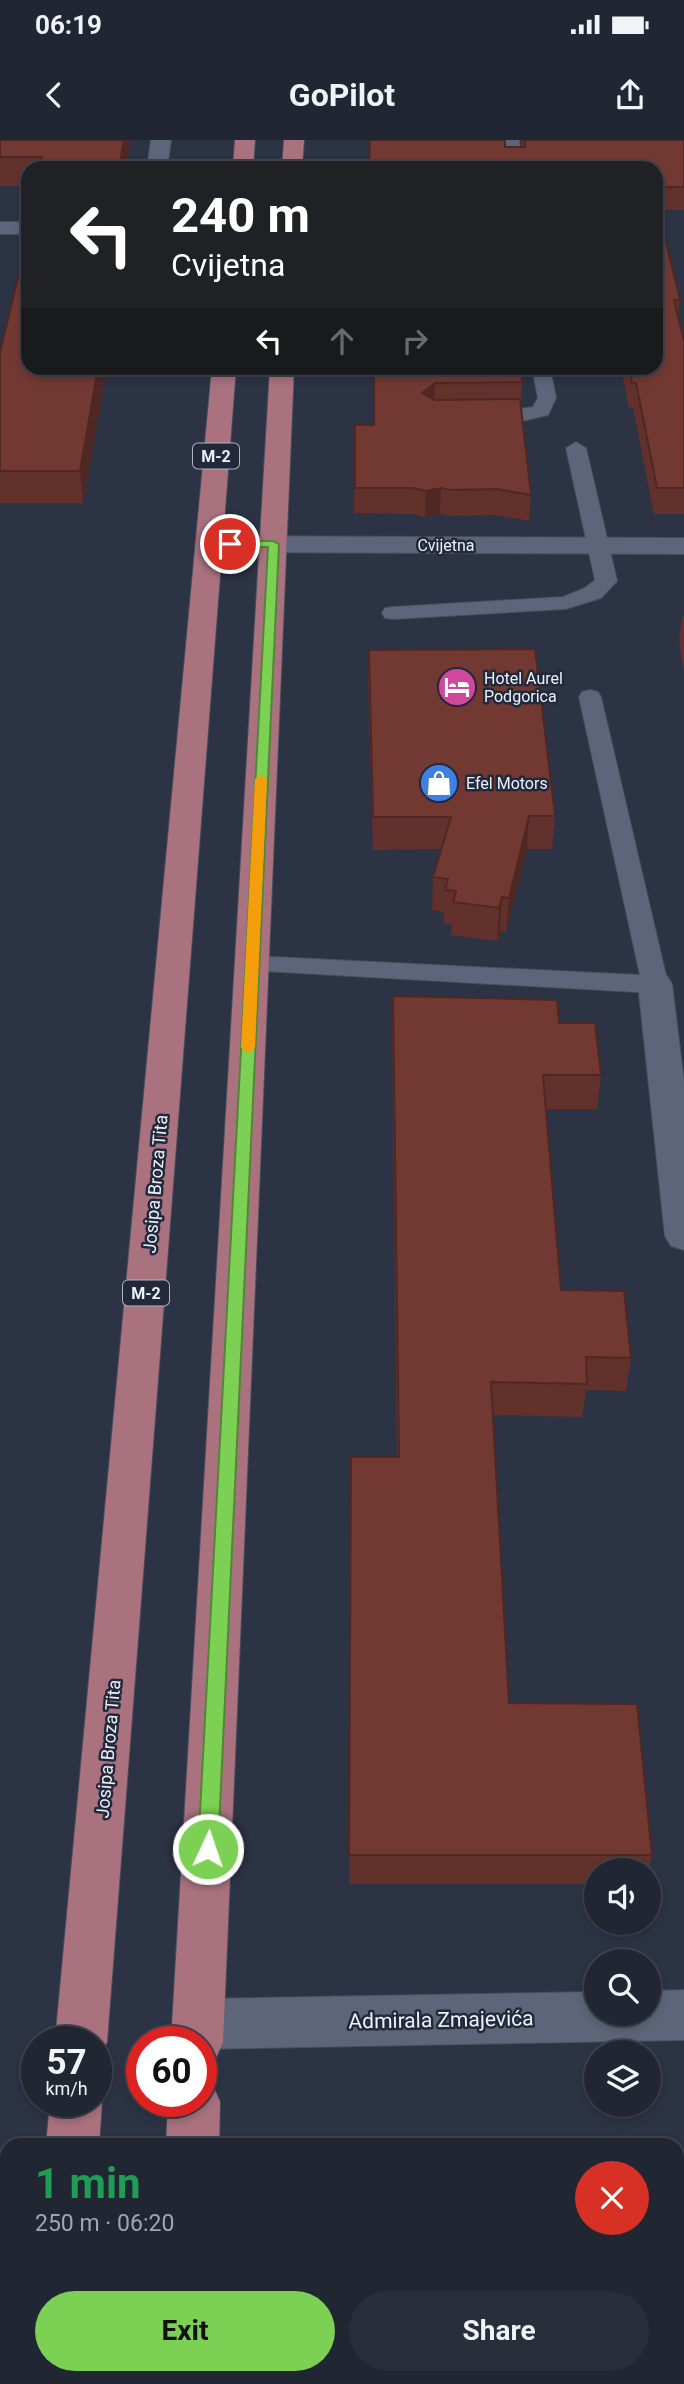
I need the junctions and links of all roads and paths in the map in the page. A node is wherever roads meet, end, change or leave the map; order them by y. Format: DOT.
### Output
graph roads {
  1 [pos="161,140"];
  2 [pos="245,140"];
  3 [pos="294,140"];
  4 [pos="511,140"];
  5 [pos="158,161"];
  6 [pos="244,161"];
  7 [pos="292,161"];
  8 [pos="513,161"];
  9 [pos="0,228"];
  10 [pos="21,229"];
  11 [pos="223,375"];
  12 [pos="282,375"];
  13 [pos="542,375"];
  14 [pos="470,416"];
  15 [pos="576,447"];
  16 [pos="208,544"];
  17 [pos="273,544"];
  18 [pos="597,545"];
  19 [pos="684,545"];
  20 [pos="393,613"];
  21 [pos="590,697"];
  22 [pos="252,964"];
  23 [pos="655,984"];
  24 [pos="684,1236"];
  25 [pos="684,2015"];
  26 [pos="83,2026"];
  27 [pos="198,2026"];
  28 [pos="217,2032"];
  29 [pos="75,2117"];
  30 [pos="193,2117"];
  31 [pos="73,2138"];
  32 [pos="192,2138"];
  1 -- 5 [label="street"];
  2 -- 6 [label="main road"];
  3 -- 7 [label="main road"];
  4 -- 8 [label="lane"];
  9 -- 10 [label="street"];
  11 -- 16 [label="main road, Josipa Broza Tita / M-2"];
  12 -- 17 [label="main road"];
  13 -- 14 [label="lane"];
  15 -- 18 [label="lane"];
  16 -- 17 [label="street, Cvijetna"];
  16 -- 26 [label="main road, Josipa Broza Tita / M-2"];
  17 -- 18 [label="street, Cvijetna"];
  17 -- 22 [label="main road"];
  18 -- 19 [label="street, Cvijetna"];
  18 -- 20 [label="lane"];
  21 -- 23 [label="lane"];
  22 -- 23 [label="lane"];
  22 -- 27 [label="main road"];
  23 -- 24 [label="street"];
  25 -- 28 [label="street, Admirala Zmajevića"];
  29 -- 31 [label="main road"];
  30 -- 32 [label="main road"];
}
